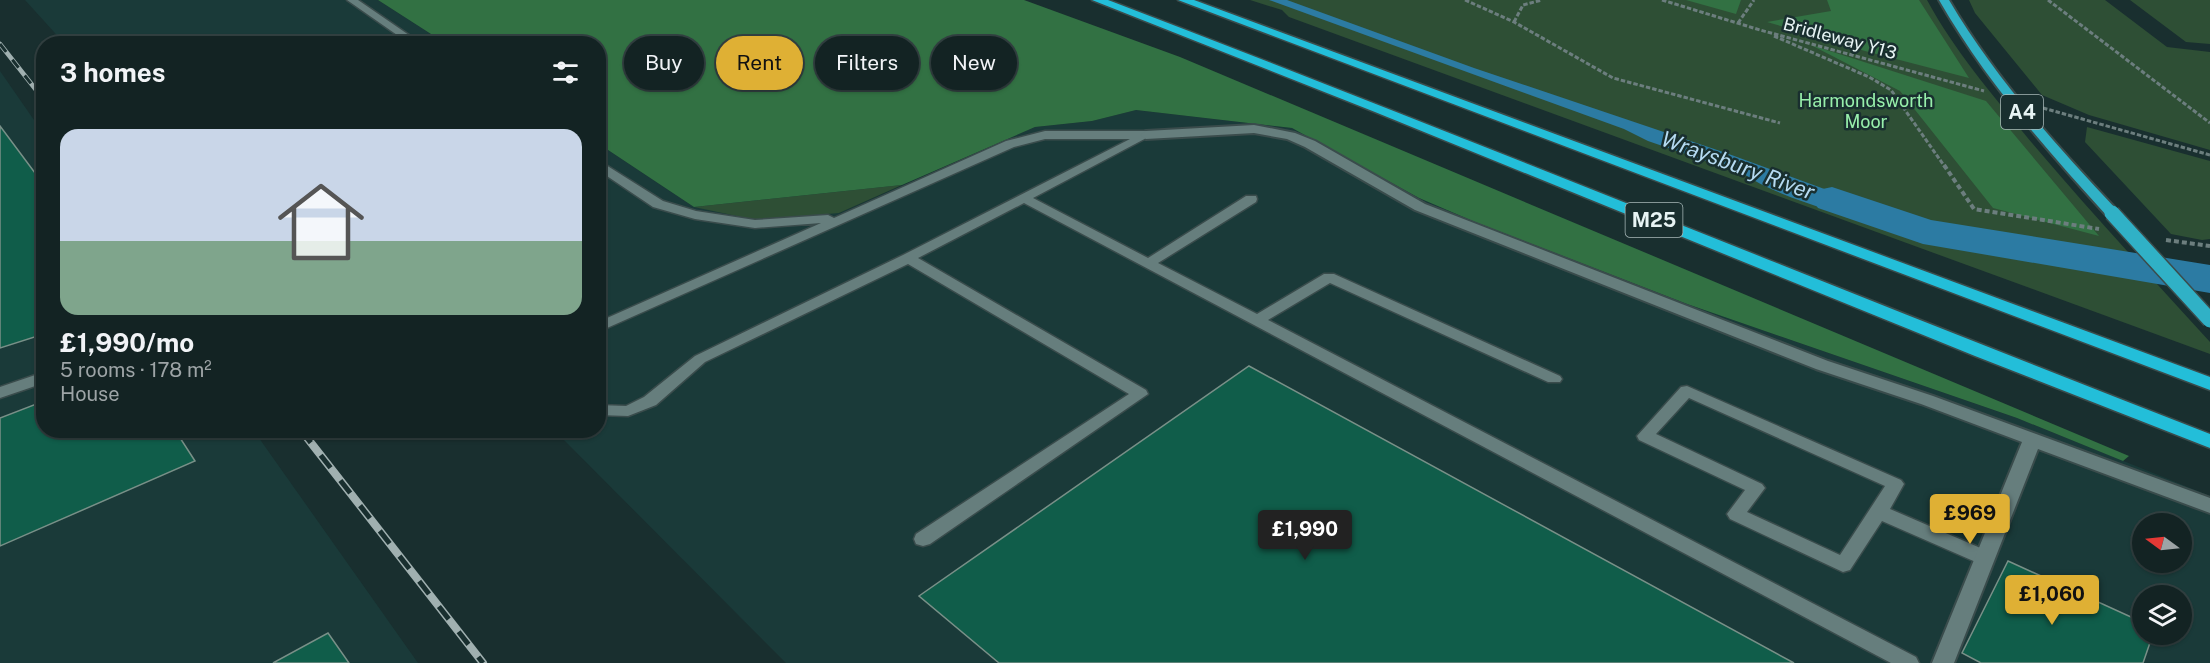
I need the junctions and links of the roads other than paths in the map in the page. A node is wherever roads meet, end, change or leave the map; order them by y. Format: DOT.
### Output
graph roads {
  1 [pos="352,0"];
  2 [pos="1098,0"];
  3 [pos="1184,0"];
  4 [pos="1944,0"];
  5 [pos="405,36"];
  6 [pos="1146,135"];
  7 [pos="606,169"];
  8 [pos="1023,198"];
  9 [pos="1251,200"];
  10 [pos="843,218"];
  11 [pos="755,224"];
  12 [pos="780,245"];
  13 [pos="908,258"];
  14 [pos="1147,264"];
  15 [pos="2210,320"];
  16 [pos="1256,321"];
  17 [pos="606,324"];
  18 [pos="1554,379"];
  19 [pos="36,381"];
  20 [pos="2210,384"];
  21 [pos="0,393"];
  22 [pos="606,410"];
  23 [pos="2032,441"];
  24 [pos="2210,441"];
  25 [pos="2210,506"];
  26 [pos="1879,512"];
  27 [pos="923,539"];
  28 [pos="1985,558"];
  29 [pos="1909,663"];
  30 [pos="1943,663"];
  1 -- 5 [label="lane"];
  2 -- 24 [label="highway, M25"];
  3 -- 20 [label="highway, M25"];
  4 -- 15 [label="highway, A4, bridge"];
  6 -- 8 [label="lane"];
  6 -- 10 [label="lane"];
  6 -- 23 [label="street"];
  7 -- 11 [label="lane"];
  8 -- 13 [label="lane"];
  8 -- 14 [label="lane"];
  9 -- 14 [label="lane"];
  10 -- 11 [label="lane"];
  10 -- 12 [label="lane"];
  11 -- 12 [label="lane"];
  12 -- 17 [label="lane"];
  13 -- 22 [label="lane"];
  13 -- 27 [label="lane"];
  14 -- 16 [label="lane"];
  16 -- 18 [label="lane"];
  16 -- 29 [label="lane"];
  19 -- 21 [label="lane"];
  23 -- 25 [label="street"];
  23 -- 28 [label="street"];
  26 -- 26 [label="lane"];
  26 -- 28 [label="lane"];
  28 -- 30 [label="street"];
}
